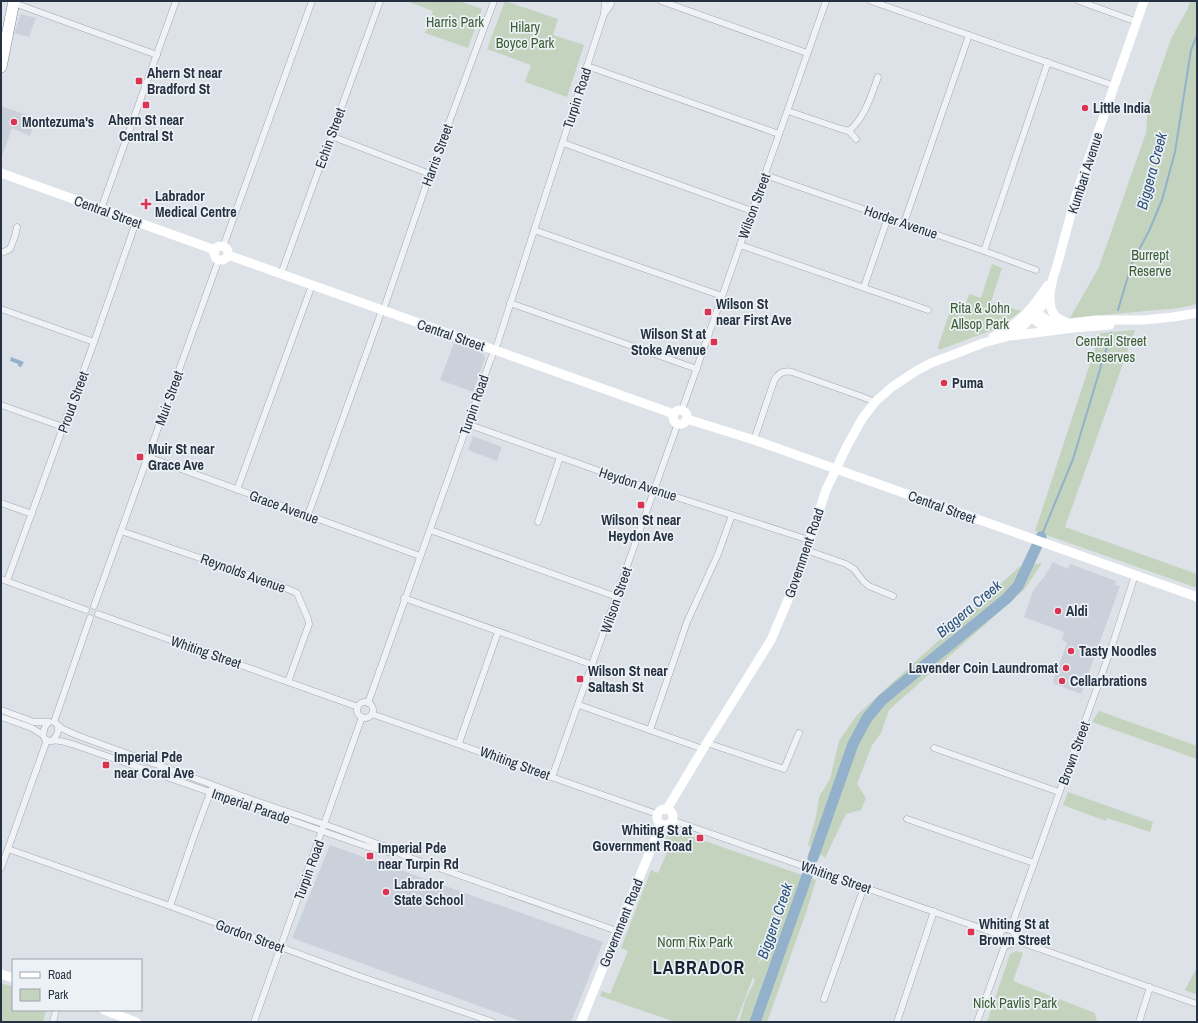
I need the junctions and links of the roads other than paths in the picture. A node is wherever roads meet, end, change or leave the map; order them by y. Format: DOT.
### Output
graph roads {
  1 [pos="312,1"];
  2 [pos="380,1"];
  3 [pos="494,1"];
  4 [pos="605,1"];
  5 [pos="612,1"];
  6 [pos="661,1"];
  7 [pos="826,1"];
  8 [pos="871,1"];
  9 [pos="1079,1"];
  10 [pos="1144,1"];
  11 [pos="12,2"];
  12 [pos="174,2"];
  13 [pos="604,14"];
  14 [pos="1137,22"];
  15 [pos="1,31"];
  16 [pos="969,35"];
  17 [pos="807,53"];
  18 [pos="157,55"];
  19 [pos="1048,62"];
  20 [pos="587,66"];
  21 [pos="1,67"];
  22 [pos="878,76"];
  23 [pos="1115,86"];
  24 [pos="788,111"];
  25 [pos="849,131"];
  26 [pos="779,134"];
  27 [pos="331,136"];
  28 [pos="856,139"];
  29 [pos="562,143"];
  30 [pos="1,173"];
  31 [pos="430,174"];
  32 [pos="765,175"];
  33 [pos="101,209"];
  34 [pos="752,211"];
  35 [pos="888,217"];
  36 [pos="136,222"];
  37 [pos="904,223"];
  38 [pos="17,227"];
  39 [pos="534,230"];
  40 [pos="740,245"];
  41 [pos="984,251"];
  42 [pos="1,253"];
  43 [pos="221,253"];
  44 [pos="1036,270"];
  45 [pos="281,274"];
  46 [pos="1053,278"];
  47 [pos="312,285"];
  48 [pos="864,287"];
  49 [pos="1050,293"];
  50 [pos="722,296"];
  51 [pos="510,303"];
  52 [pos="1,309"];
  53 [pos="928,310"];
  54 [pos="383,311"];
  55 [pos="1031,313"];
  56 [pos="1197,313"];
  57 [pos="1074,326"];
  58 [pos="1006,337"];
  59 [pos="94,342"];
  60 [pos="983,343"];
  61 [pos="495,350"];
  62 [pos="697,369"];
  63 [pos="875,402"];
  64 [pos="1,405"];
  65 [pos="678,416"];
  66 [pos="467,424"];
  67 [pos="63,428"];
  68 [pos="754,440"];
  69 [pos="148,457"];
  70 [pos="560,457"];
  71 [pos="835,470"];
  72 [pos="654,489"];
  73 [pos="238,490"];
  74 [pos="1,503"];
  75 [pos="32,514"];
  76 [pos="308,515"];
  77 [pos="732,515"];
  78 [pos="538,522"];
  79 [pos="430,530"];
  80 [pos="121,531"];
  81 [pos="809,540"];
  82 [pos="806,550"];
  83 [pos="420,556"];
  84 [pos="1135,575"];
  85 [pos="4,580"];
  86 [pos="893,596"];
  87 [pos="617,597"];
  88 [pos="1197,597"];
  89 [pos="404,598"];
  90 [pos="94,606"];
  91 [pos="86,610"];
  92 [pos="98,614"];
  93 [pos="90,618"];
  94 [pos="498,632"];
  95 [pos="593,665"];
  96 [pos="288,682"];
  97 [pos="368,703"];
  98 [pos="579,705"];
  99 [pos="358,707"];
  100 [pos="1,710"];
  101 [pos="372,714"];
  102 [pos="1,717"];
  103 [pos="362,717"];
  104 [pos="53,724"];
  105 [pos="650,730"];
  106 [pos="799,733"];
  107 [pos="48,738"];
  108 [pos="459,743"];
  109 [pos="705,746"];
  110 [pos="934,748"];
  111 [pos="165,767"];
  112 [pos="162,776"];
  113 [pos="552,777"];
  114 [pos="213,785"];
  115 [pos="210,792"];
  116 [pos="1060,792"];
  117 [pos="667,809"];
  118 [pos="657,814"];
  119 [pos="907,819"];
  120 [pos="672,820"];
  121 [pos="661,824"];
  122 [pos="324,828"];
  123 [pos="8,849"];
  124 [pos="1034,863"];
  125 [pos="1,868"];
  126 [pos="864,887"];
  127 [pos="170,906"];
  128 [pos="934,912"];
  129 [pos="1010,930"];
  130 [pos="617,931"];
  131 [pos="1000,935"];
  132 [pos="1015,940"];
  133 [pos="1005,945"];
  134 [pos="281,947"];
  135 [pos="1,974"];
  136 [pos="12,978"];
  137 [pos="1150,987"];
  138 [pos="824,999"];
  139 [pos="1197,1004"];
  140 [pos="52,1011"];
  141 [pos="56,1011"];
  142 [pos="107,1011"];
  143 [pos="52,1022"];
  144 [pos="136,1022"];
  145 [pos="254,1022"];
  146 [pos="493,1022"];
  147 [pos="581,1022"];
  148 [pos="897,1022"];
  149 [pos="978,1022"];
  150 [pos="1139,1022"];
  1 -- 43 [label="street, Muir Street"];
  2 -- 27 [label="street, Echin Street"];
  3 -- 31 [label="street, Harris Street"];
  4 -- 13 [label="street, Turpin Road"];
  5 -- 13 [label="street, Turpin Road"];
  6 -- 17 [label="street"];
  7 -- 17 [label="street, Wilson Street"];
  8 -- 16 [label="street"];
  9 -- 14 [label="street"];
  10 -- 14 [label="main road, Kumbari Avenue"];
  11 -- 15 [label="highway"];
  11 -- 18 [label="street"];
  11 -- 21 [label="highway"];
  12 -- 18 [label="street"];
  13 -- 20 [label="street, Turpin Road"];
  14 -- 23 [label="main road, Kumbari Avenue"];
  16 -- 19 [label="street"];
  16 -- 37 [label="street"];
  17 -- 24 [label="street, Wilson Street"];
  18 -- 33 [label="street"];
  19 -- 23 [label="street"];
  19 -- 41 [label="street"];
  20 -- 26 [label="street"];
  20 -- 29 [label="street, Turpin Road"];
  22 -- 25 [label="street"];
  23 -- 46 [label="main road, Kumbari Avenue"];
  24 -- 25 [label="street"];
  24 -- 26 [label="street, Wilson Street"];
  25 -- 28 [label="street"];
  26 -- 32 [label="street, Wilson Street"];
  27 -- 31 [label="street"];
  27 -- 45 [label="street, Echin Street"];
  29 -- 34 [label="street"];
  29 -- 39 [label="street, Turpin Road"];
  30 -- 33 [label="main road, Central Street"];
  31 -- 54 [label="street, Harris Street"];
  32 -- 34 [label="street, Wilson Street"];
  32 -- 35 [label="street, Horder Avenue"];
  33 -- 36 [label="main road, Central Street"];
  34 -- 40 [label="street, Wilson Street"];
  35 -- 37 [label="street, Horder Avenue"];
  35 -- 48 [label="street"];
  36 -- 43 [label="main road, Central Street"];
  36 -- 59 [label="street, Proud Street"];
  37 -- 41 [label="street, Horder Avenue"];
  38 -- 42 [label="street"];
  39 -- 50 [label="street"];
  39 -- 51 [label="street, Turpin Road"];
  40 -- 48 [label="street"];
  40 -- 50 [label="street, Wilson Street"];
  41 -- 44 [label="street, Horder Avenue"];
  43 -- 45 [label="main road, Central Street"];
  43 -- 69 [label="street, Muir Street"];
  45 -- 47 [label="main road, Central Street"];
  46 -- 49 [label="main road, Kumbari Avenue"];
  46 -- 55 [label="main road, Kumbari Avenue"];
  47 -- 54 [label="main road, Central Street"];
  47 -- 73 [label="street"];
  48 -- 53 [label="street"];
  49 -- 55 [label="main road, Kumbari Avenue"];
  49 -- 57 [label="main road, Government Road"];
  50 -- 62 [label="street, Wilson Street"];
  51 -- 61 [label="street, Turpin Road"];
  51 -- 62 [label="street"];
  52 -- 59 [label="street"];
  54 -- 61 [label="main road, Central Street"];
  54 -- 76 [label="street, Harris Street"];
  55 -- 57 [label="main road, Government Road"];
  55 -- 58 [label="main road, Government Road"];
  55 -- 60 [label="main road, Government Road"];
  56 -- 57 [label="main road, Government Road"];
  57 -- 58 [label="main road, Government Road"];
  58 -- 60 [label="main road, Government Road"];
  59 -- 67 [label="street, Proud Street"];
  60 -- 63 [label="main road, Government Road"];
  61 -- 65 [label="main road, Central Street"];
  61 -- 66 [label="street, Turpin Road"];
  62 -- 65 [label="street, Wilson Street"];
  63 -- 68 [label="street"];
  63 -- 71 [label="main road, Government Road"];
  64 -- 67 [label="street"];
  65 -- 68 [label="main road, Central Street"];
  65 -- 72 [label="street, Wilson Street"];
  66 -- 70 [label="street, Heydon Avenue"];
  66 -- 79 [label="street, Turpin Road"];
  67 -- 75 [label="street, Proud Street"];
  68 -- 71 [label="main road, Central Street"];
  69 -- 73 [label="street, Grace Avenue"];
  69 -- 80 [label="street, Muir Street"];
  70 -- 72 [label="street, Heydon Avenue"];
  70 -- 78 [label="street"];
  71 -- 81 [label="main road, Government Road"];
  71 -- 84 [label="main road, Central Street"];
  72 -- 77 [label="street, Heydon Avenue"];
  72 -- 87 [label="street, Wilson Street"];
  73 -- 76 [label="street, Grace Avenue"];
  74 -- 75 [label="street"];
  75 -- 85 [label="street, Proud Street"];
  76 -- 83 [label="street, Grace Avenue"];
  77 -- 81 [label="street, Heydon Avenue"];
  77 -- 105 [label="street"];
  79 -- 83 [label="street, Turpin Road"];
  79 -- 87 [label="street"];
  80 -- 90 [label="street, Muir Street"];
  80 -- 96 [label="street, Reynolds Avenue"];
  81 -- 82 [label="main road, Government Road"];
  82 -- 86 [label="street"];
  82 -- 109 [label="main road, Government Road"];
  83 -- 89 [label="street, Turpin Road"];
  84 -- 88 [label="main road, Central Street"];
  84 -- 116 [label="street, Brown Street"];
  85 -- 91 [label="street"];
  87 -- 95 [label="street, Wilson Street"];
  89 -- 94 [label="street"];
  89 -- 97 [label="street, Turpin Road"];
  90 -- 91 [label="street"];
  90 -- 92 [label="street"];
  91 -- 93 [label="street"];
  92 -- 93 [label="street"];
  92 -- 96 [label="street, Whiting Street"];
  93 -- 104 [label="street"];
  94 -- 95 [label="street"];
  94 -- 108 [label="street"];
  95 -- 98 [label="street, Wilson Street"];
  96 -- 99 [label="street, Whiting Street"];
  97 -- 99 [label="street"];
  97 -- 101 [label="street"];
  98 -- 105 [label="street"];
  98 -- 113 [label="street, Wilson Street"];
  99 -- 103 [label="street"];
  100 -- 104 [label="street, Imperial Parade"];
  101 -- 103 [label="street"];
  101 -- 108 [label="street, Whiting Street"];
  102 -- 107 [label="street, Imperial Parade"];
  103 -- 122 [label="street, Turpin Road"];
  104 -- 107 [label="street"];
  104 -- 107 [label="street"];
  104 -- 111 [label="street, Imperial Parade"];
  105 -- 109 [label="street"];
  106 -- 109 [label="street"];
  107 -- 112 [label="street, Imperial Parade"];
  107 -- 123 [label="street"];
  108 -- 113 [label="street, Whiting Street"];
  109 -- 117 [label="main road, Government Road"];
  110 -- 116 [label="street"];
  111 -- 112 [label="street"];
  111 -- 114 [label="street, Imperial Parade"];
  112 -- 115 [label="street, Imperial Parade"];
  113 -- 118 [label="street, Whiting Street"];
  114 -- 115 [label="street"];
  114 -- 122 [label="street, Imperial Parade"];
  115 -- 122 [label="street, Imperial Parade"];
  115 -- 127 [label="street"];
  116 -- 124 [label="street, Brown Street"];
  117 -- 118 [label="main road"];
  117 -- 120 [label="main road"];
  118 -- 121 [label="main road"];
  119 -- 124 [label="street"];
  120 -- 121 [label="main road"];
  120 -- 126 [label="street, Whiting Street"];
  121 -- 130 [label="main road, Government Road"];
  122 -- 130 [label="street, Imperial Parade"];
  122 -- 134 [label="street, Turpin Road"];
  123 -- 125 [label="street"];
  123 -- 127 [label="street, Gordon Street"];
  124 -- 129 [label="street, Brown Street"];
  126 -- 128 [label="street, Whiting Street"];
  126 -- 138 [label="street"];
  127 -- 134 [label="street, Gordon Street"];
  128 -- 131 [label="street, Whiting Street"];
  128 -- 148 [label="street"];
  129 -- 131 [label="street"];
  129 -- 132 [label="street"];
  130 -- 147 [label="main road, Government Road"];
  131 -- 133 [label="street"];
  132 -- 133 [label="street"];
  132 -- 137 [label="street"];
  133 -- 149 [label="street"];
  134 -- 145 [label="street, Turpin Road"];
  134 -- 146 [label="street, Gordon Street"];
  135 -- 136 [label="main road"];
  137 -- 139 [label="street"];
  137 -- 150 [label="street"];
  140 -- 143 [label="street"];
  141 -- 143 [label="street"];
  142 -- 144 [label="main road"];
}
